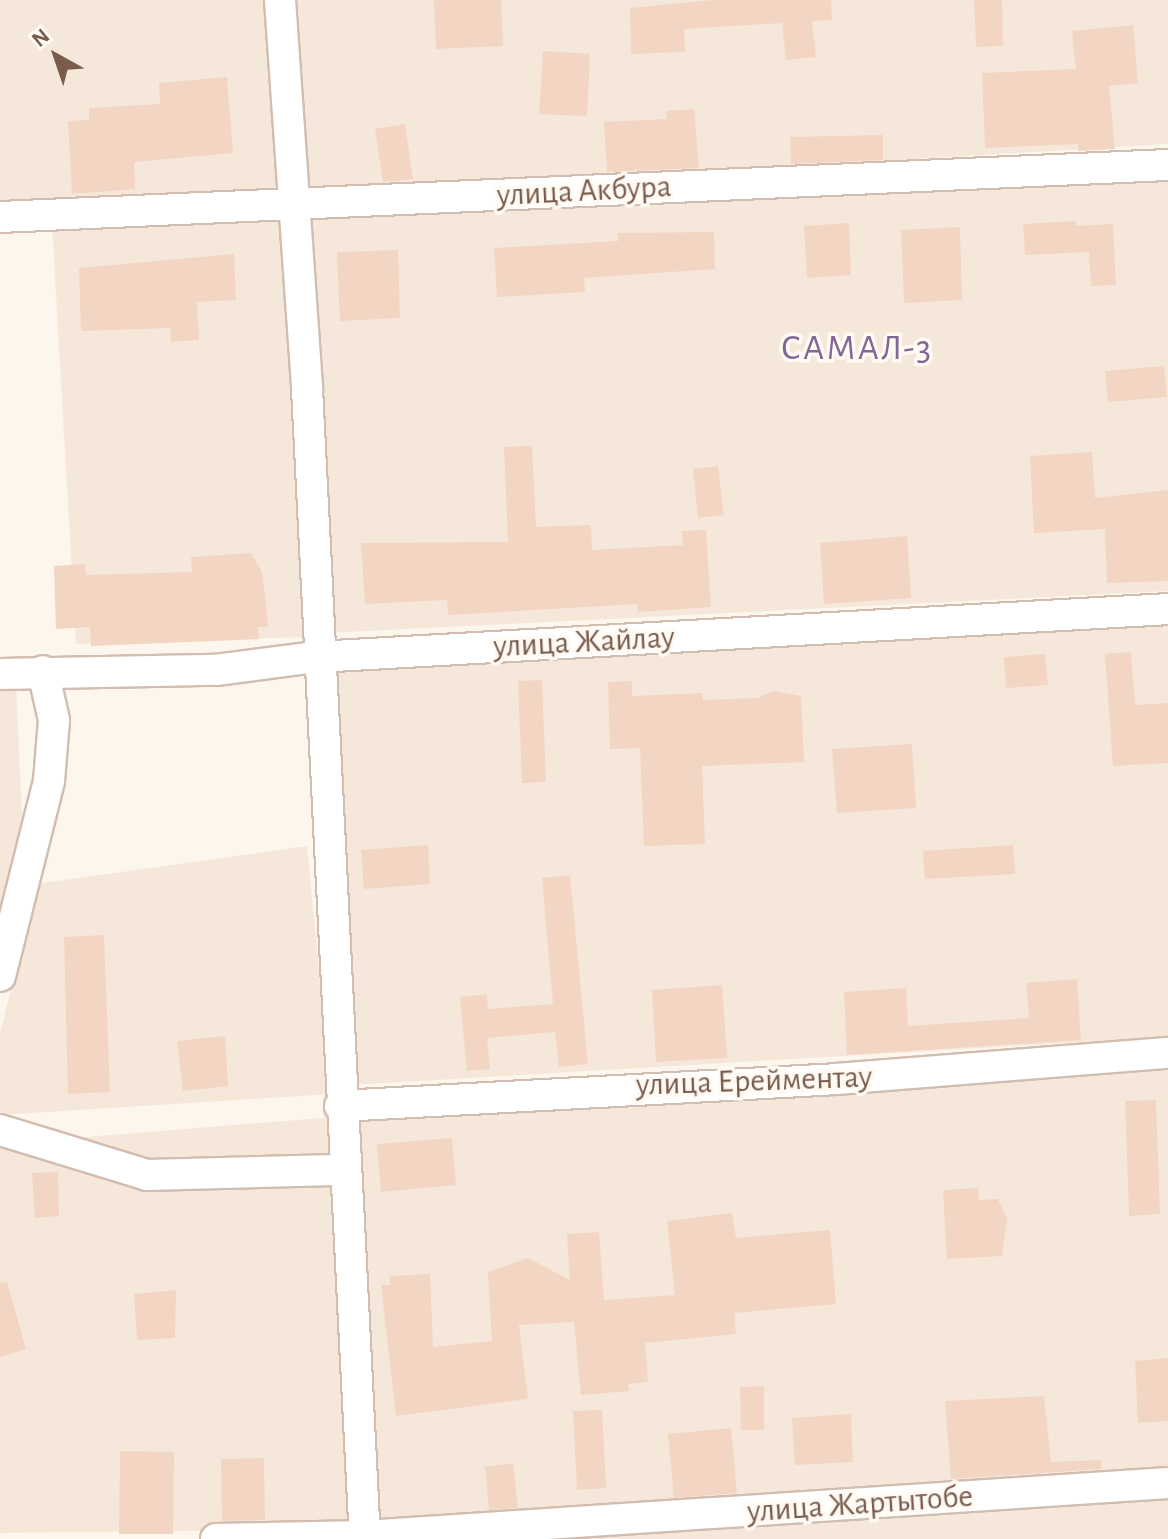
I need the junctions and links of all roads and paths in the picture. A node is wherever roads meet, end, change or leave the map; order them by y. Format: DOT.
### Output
graph roads {
  1 [pos="280,0"];
  2 [pos="1168,165"];
  3 [pos="295,204"];
  4 [pos="0,217"];
  5 [pos="1168,609"];
  6 [pos="316,657"];
  7 [pos="43,671"];
  8 [pos="0,674"];
  9 [pos="0,976"];
  10 [pos="1168,1053"];
  11 [pos="340,1106"];
  12 [pos="0,1130"];
  13 [pos="344,1170"];
  14 [pos="1168,1483"];
  15 [pos="365,1538"];
  16 [pos="216,1539"];
  1 -- 3 [label="street"];
  2 -- 3 [label="street, улица Акбура"];
  3 -- 4 [label="street, улица Акбура"];
  3 -- 6 [label="street"];
  5 -- 6 [label="street, улица Жайлау"];
  6 -- 7 [label="street, улица Жайлау"];
  6 -- 11 [label="street"];
  7 -- 8 [label="street, улица Жайлау"];
  7 -- 9 [label="street"];
  10 -- 11 [label="street, улица Ерейментау"];
  11 -- 13 [label="street"];
  12 -- 13 [label="street"];
  13 -- 15 [label="street"];
  14 -- 15 [label="street, улица Жартытобе"];
  15 -- 16 [label="street, улица Жартытобе"];
}
